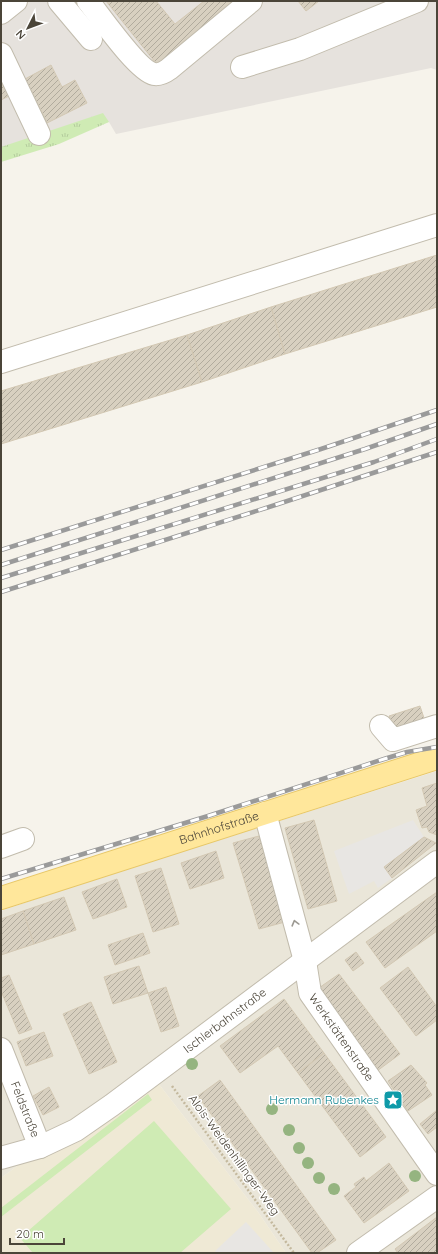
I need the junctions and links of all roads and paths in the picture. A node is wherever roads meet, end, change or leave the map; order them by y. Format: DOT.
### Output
graph roads {
  1 [pos="16,1"];
  2 [pos="59,1"];
  3 [pos="88,1"];
  4 [pos="251,1"];
  5 [pos="417,1"];
  6 [pos="1,13"];
  7 [pos="91,39"];
  8 [pos="1,54"];
  9 [pos="242,66"];
  10 [pos="39,134"];
  11 [pos="437,225"];
  12 [pos="1,362"];
  13 [pos="381,726"];
  14 [pos="437,726"];
  15 [pos="437,758"];
  16 [pos="265,813"];
  17 [pos="23,839"];
  18 [pos="1,847"];
  19 [pos="437,862"];
  20 [pos="1,898"];
  21 [pos="305,961"];
  22 [pos="1,1049"];
  23 [pos="159,1068"];
  24 [pos="40,1147"];
  25 [pos="1,1158"];
  26 [pos="437,1174"];
  27 [pos="437,1197"];
  28 [pos="294,1253"];
  29 [pos="358,1253"];
  1 -- 6 [label="street"];
  2 -- 7 [label="street"];
  3 -- 4 [label="street"];
  5 -- 9 [label="street"];
  8 -- 10 [label="street"];
  11 -- 12 [label="street"];
  13 -- 14 [label="street"];
  15 -- 16 [label="main road, Bahnhofstraße"];
  16 -- 20 [label="main road, Bahnhofstraße"];
  21 -- 16 [label="street, Werkstättenstraße, one-way"];
  17 -- 18 [label="street"];
  19 -- 21 [label="street, Ischlerbahnstraße"];
  21 -- 23 [label="street, Ischlerbahnstraße"];
  21 -- 26 [label="street, Werkstättenstraße"];
  22 -- 24 [label="street, Feldstraße"];
  23 -- 24 [label="street, Ischlerbahnstraße"];
  23 -- 28 [label="path, Alois-Weidenhillinger-Weg"];
  24 -- 25 [label="street, Ischlerbahnstraße"];
  27 -- 29 [label="street"];
}
